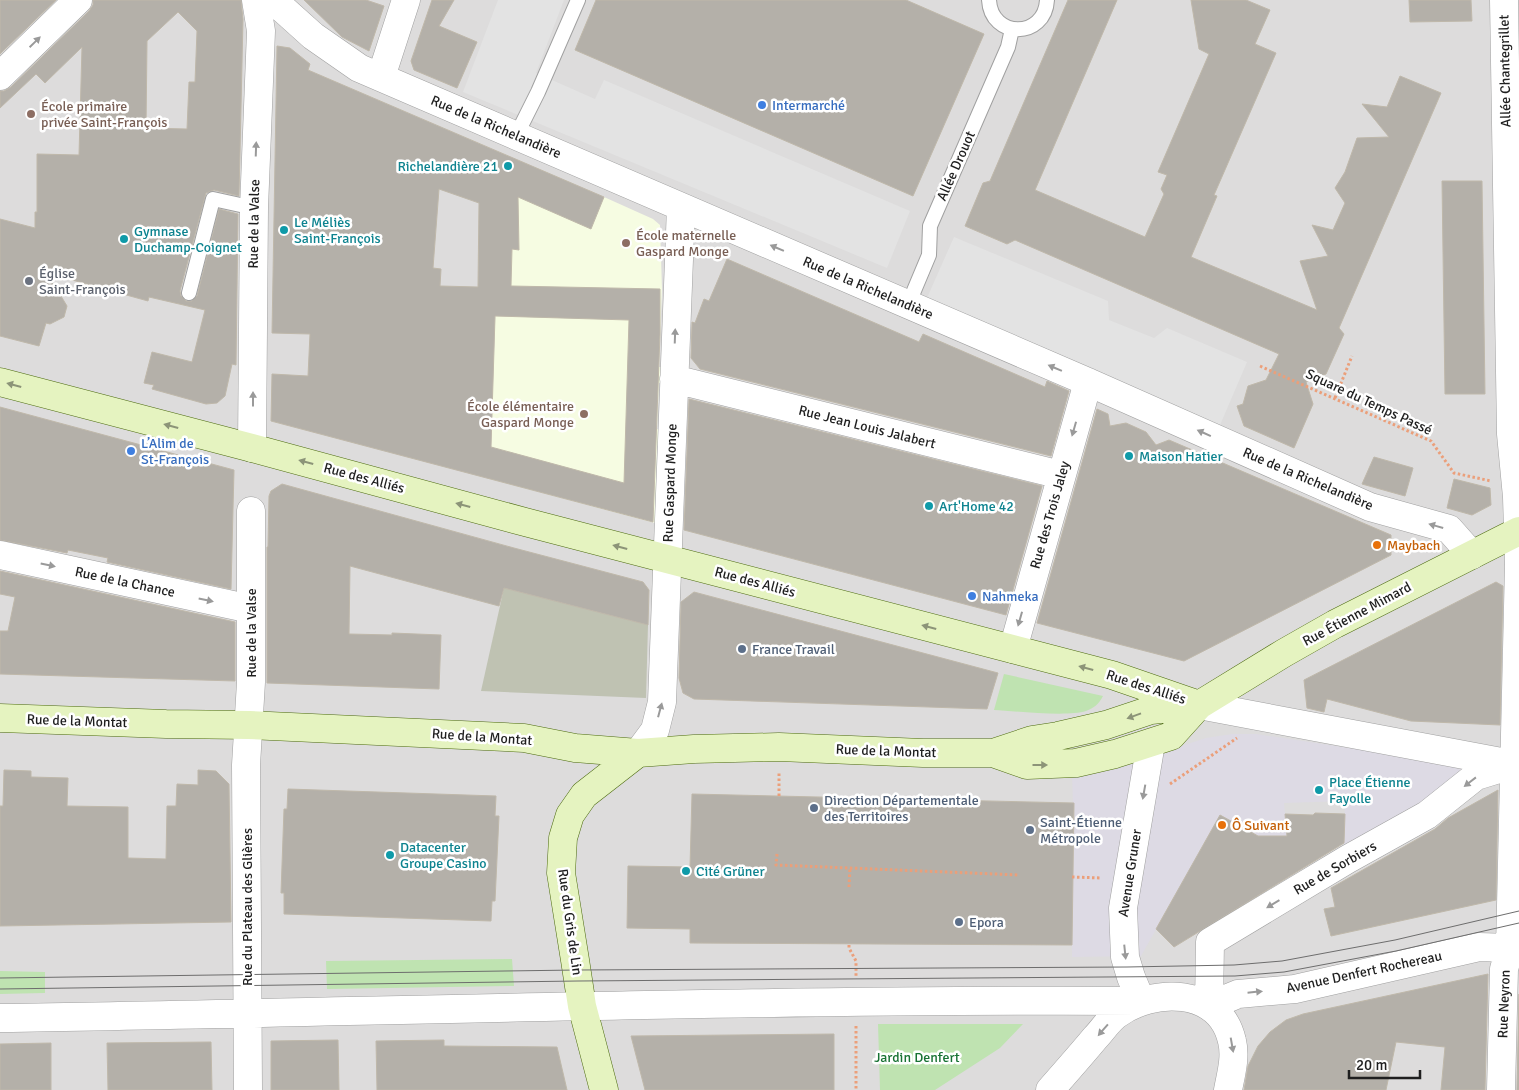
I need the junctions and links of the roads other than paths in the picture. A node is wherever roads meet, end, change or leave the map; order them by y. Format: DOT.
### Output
graph roads {
  1 [pos="78,0"];
  2 [pos="256,0"];
  3 [pos="272,0"];
  4 [pos="406,0"];
  5 [pos="578,0"];
  6 [pos="989,0"];
  7 [pos="1047,0"];
  8 [pos="1504,0"];
  9 [pos="1012,29"];
  10 [pos="0,76"];
  11 [pos="381,77"];
  12 [pos="516,136"];
  13 [pos="680,207"];
  14 [pos="254,208"];
  15 [pos="189,292"];
  16 [pos="908,305"];
  17 [pos="674,379"];
  18 [pos="0,382"];
  19 [pos="1088,382"];
  20 [pos="252,448"];
  21 [pos="1061,475"];
  22 [pos="251,511"];
  23 [pos="1519,531"];
  24 [pos="0,555"];
  25 [pos="1472,555"];
  26 [pos="668,559"];
  27 [pos="251,609"];
  28 [pos="1013,649"];
  29 [pos="1199,705"];
  30 [pos="0,718"];
  31 [pos="249,725"];
  32 [pos="1151,743"];
  33 [pos="638,753"];
  34 [pos="993,753"];
  35 [pos="1517,764"];
  36 [pos="1514,950"];
  37 [pos="1142,1001"];
  38 [pos="582,1006"];
  39 [pos="1209,1006"];
  40 [pos="248,1014"];
  41 [pos="0,1018"];
  42 [pos="248,1090"];
  43 [pos="604,1090"];
  44 [pos="1050,1090"];
  45 [pos="1228,1090"];
  46 [pos="1501,1090"];
  10 -- 1 [label="street, one-way"];
  14 -- 2 [label="street, Rue de la Valse, one-way"];
  3 -- 11 [label="street, Rue de la Richelandière"];
  4 -- 11 [label="street"];
  5 -- 12 [label="lane"];
  6 -- 9 [label="lane"];
  7 -- 9 [label="lane"];
  8 -- 23 [label="street, Allée Chantegrillet"];
  9 -- 16 [label="lane, Allée Drouot"];
  11 -- 12 [label="street, Rue de la Richelandière"];
  12 -- 13 [label="street, Rue de la Richelandière"];
  16 -- 13 [label="street, Rue de la Richelandière, one-way"];
  17 -- 13 [label="street, Rue Gaspard Monge, one-way"];
  14 -- 15 [label="lane"];
  20 -- 14 [label="street, Rue de la Valse, one-way"];
  19 -- 16 [label="street, Rue de la Richelandière, one-way"];
  17 -- 21 [label="street, Rue Jean Louis Jalabert"];
  17 -- 26 [label="street, Rue Gaspard Monge"];
  20 -- 18 [label="main road, Rue des Alliés, one-way"];
  19 -- 21 [label="street, Rue des Trois Jaley, one-way"];
  25 -- 19 [label="street, Rue de la Richelandière, one-way"];
  26 -- 20 [label="main road, Rue des Alliés, one-way"];
  21 -- 28 [label="street, Rue des Trois Jaley, one-way"];
  22 -- 27 [label="street, Rue de la Valse"];
  23 -- 25 [label="main road, Rue Étienne Mimard"];
  23 -- 35 [label="street, Allée Chantegrillet"];
  24 -- 27 [label="street, Rue de la Chance, one-way"];
  25 -- 29 [label="main road, Rue Étienne Mimard"];
  28 -- 26 [label="main road, Rue des Alliés, one-way"];
  33 -- 26 [label="street, Rue Gaspard Monge, one-way"];
  27 -- 31 [label="street, Rue de la Valse"];
  29 -- 28 [label="main road, Rue des Alliés, one-way"];
  29 -- 32 [label="main road, Rue de la Montat"];
  29 -- 34 [label="main road, Rue de la Montat, one-way"];
  29 -- 35 [label="street, Rue des Alliés"];
  30 -- 31 [label="main road, Rue de la Montat"];
  31 -- 33 [label="main road, Rue de la Montat"];
  31 -- 40 [label="street, Rue du Plateau des Glières"];
  34 -- 32 [label="main road, Rue de la Montat, one-way"];
  32 -- 37 [label="street, Avenue Gruner, one-way"];
  33 -- 34 [label="main road, Rue de la Montat"];
  33 -- 38 [label="main road, Rue du Gris de Lin"];
  35 -- 36 [label="street, Rue Neyron"];
  35 -- 39 [label="street, Rue de Sorbiers, one-way"];
  39 -- 36 [label="street, Avenue Denfert Rochereau, one-way"];
  36 -- 46 [label="street, Rue Neyron"];
  37 -- 38 [label="street"];
  37 -- 39 [label="street"];
  37 -- 44 [label="street, one-way"];
  38 -- 40 [label="street"];
  38 -- 43 [label="main road, Rue du Gris de Lin"];
  39 -- 45 [label="street, one-way"];
  40 -- 41 [label="street"];
  40 -- 42 [label="street, Rue du Plateau des Glières"];
}
